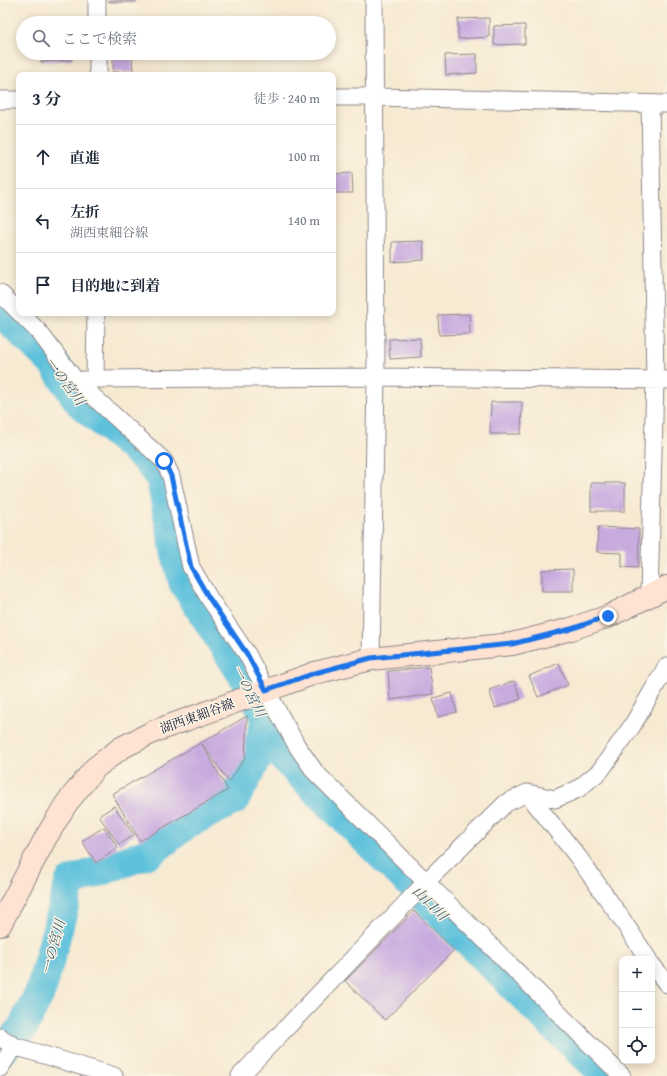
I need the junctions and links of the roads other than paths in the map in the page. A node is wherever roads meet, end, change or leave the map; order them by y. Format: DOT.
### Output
graph roads {
  1 [pos="97,0"];
  2 [pos="374,0"];
  3 [pos="98,16"];
  4 [pos="98,60"];
  5 [pos="98,72"];
  6 [pos="336,97"];
  7 [pos="375,97"];
  8 [pos="0,100"];
  9 [pos="16,100"];
  10 [pos="659,104"];
  11 [pos="0,293"];
  12 [pos="16,308"];
  13 [pos="24,316"];
  14 [pos="96,316"];
  15 [pos="376,377"];
  16 [pos="95,379"];
  17 [pos="76,380"];
  18 [pos="661,380"];
  19 [pos="658,591"];
  20 [pos="371,658"];
  21 [pos="667,666"];
  22 [pos="258,693"];
  23 [pos="527,793"];
  24 [pos="426,882"];
  25 [pos="0,925"];
  26 [pos="646,956"];
  27 [pos="655,969"];
  28 [pos="667,984"];
  29 [pos="7,1042"];
  30 [pos="0,1068"];
  31 [pos="114,1076"];
  32 [pos="240,1076"];
  33 [pos="622,1076"];
  1 -- 3 [label="street"];
  2 -- 7 [label="street"];
  4 -- 5 [label="street"];
  6 -- 7 [label="street"];
  7 -- 10 [label="street"];
  7 -- 15 [label="street"];
  8 -- 9 [label="street"];
  10 -- 18 [label="street"];
  11 -- 12 [label="street"];
  13 -- 17 [label="street"];
  14 -- 16 [label="street"];
  15 -- 16 [label="street"];
  15 -- 18 [label="street"];
  15 -- 20 [label="street"];
  16 -- 17 [label="street"];
  17 -- 22 [label="street"];
  18 -- 19 [label="street"];
  19 -- 20 [label="main road, 湖西東細谷線"];
  20 -- 22 [label="main road, 湖西東細谷線"];
  21 -- 23 [label="street"];
  22 -- 24 [label="street"];
  22 -- 25 [label="main road, 湖西東細谷線"];
  23 -- 24 [label="street"];
  23 -- 26 [label="street"];
  24 -- 32 [label="street"];
  24 -- 33 [label="street"];
  27 -- 28 [label="street"];
  29 -- 30 [label="street"];
  29 -- 31 [label="street"];
}
